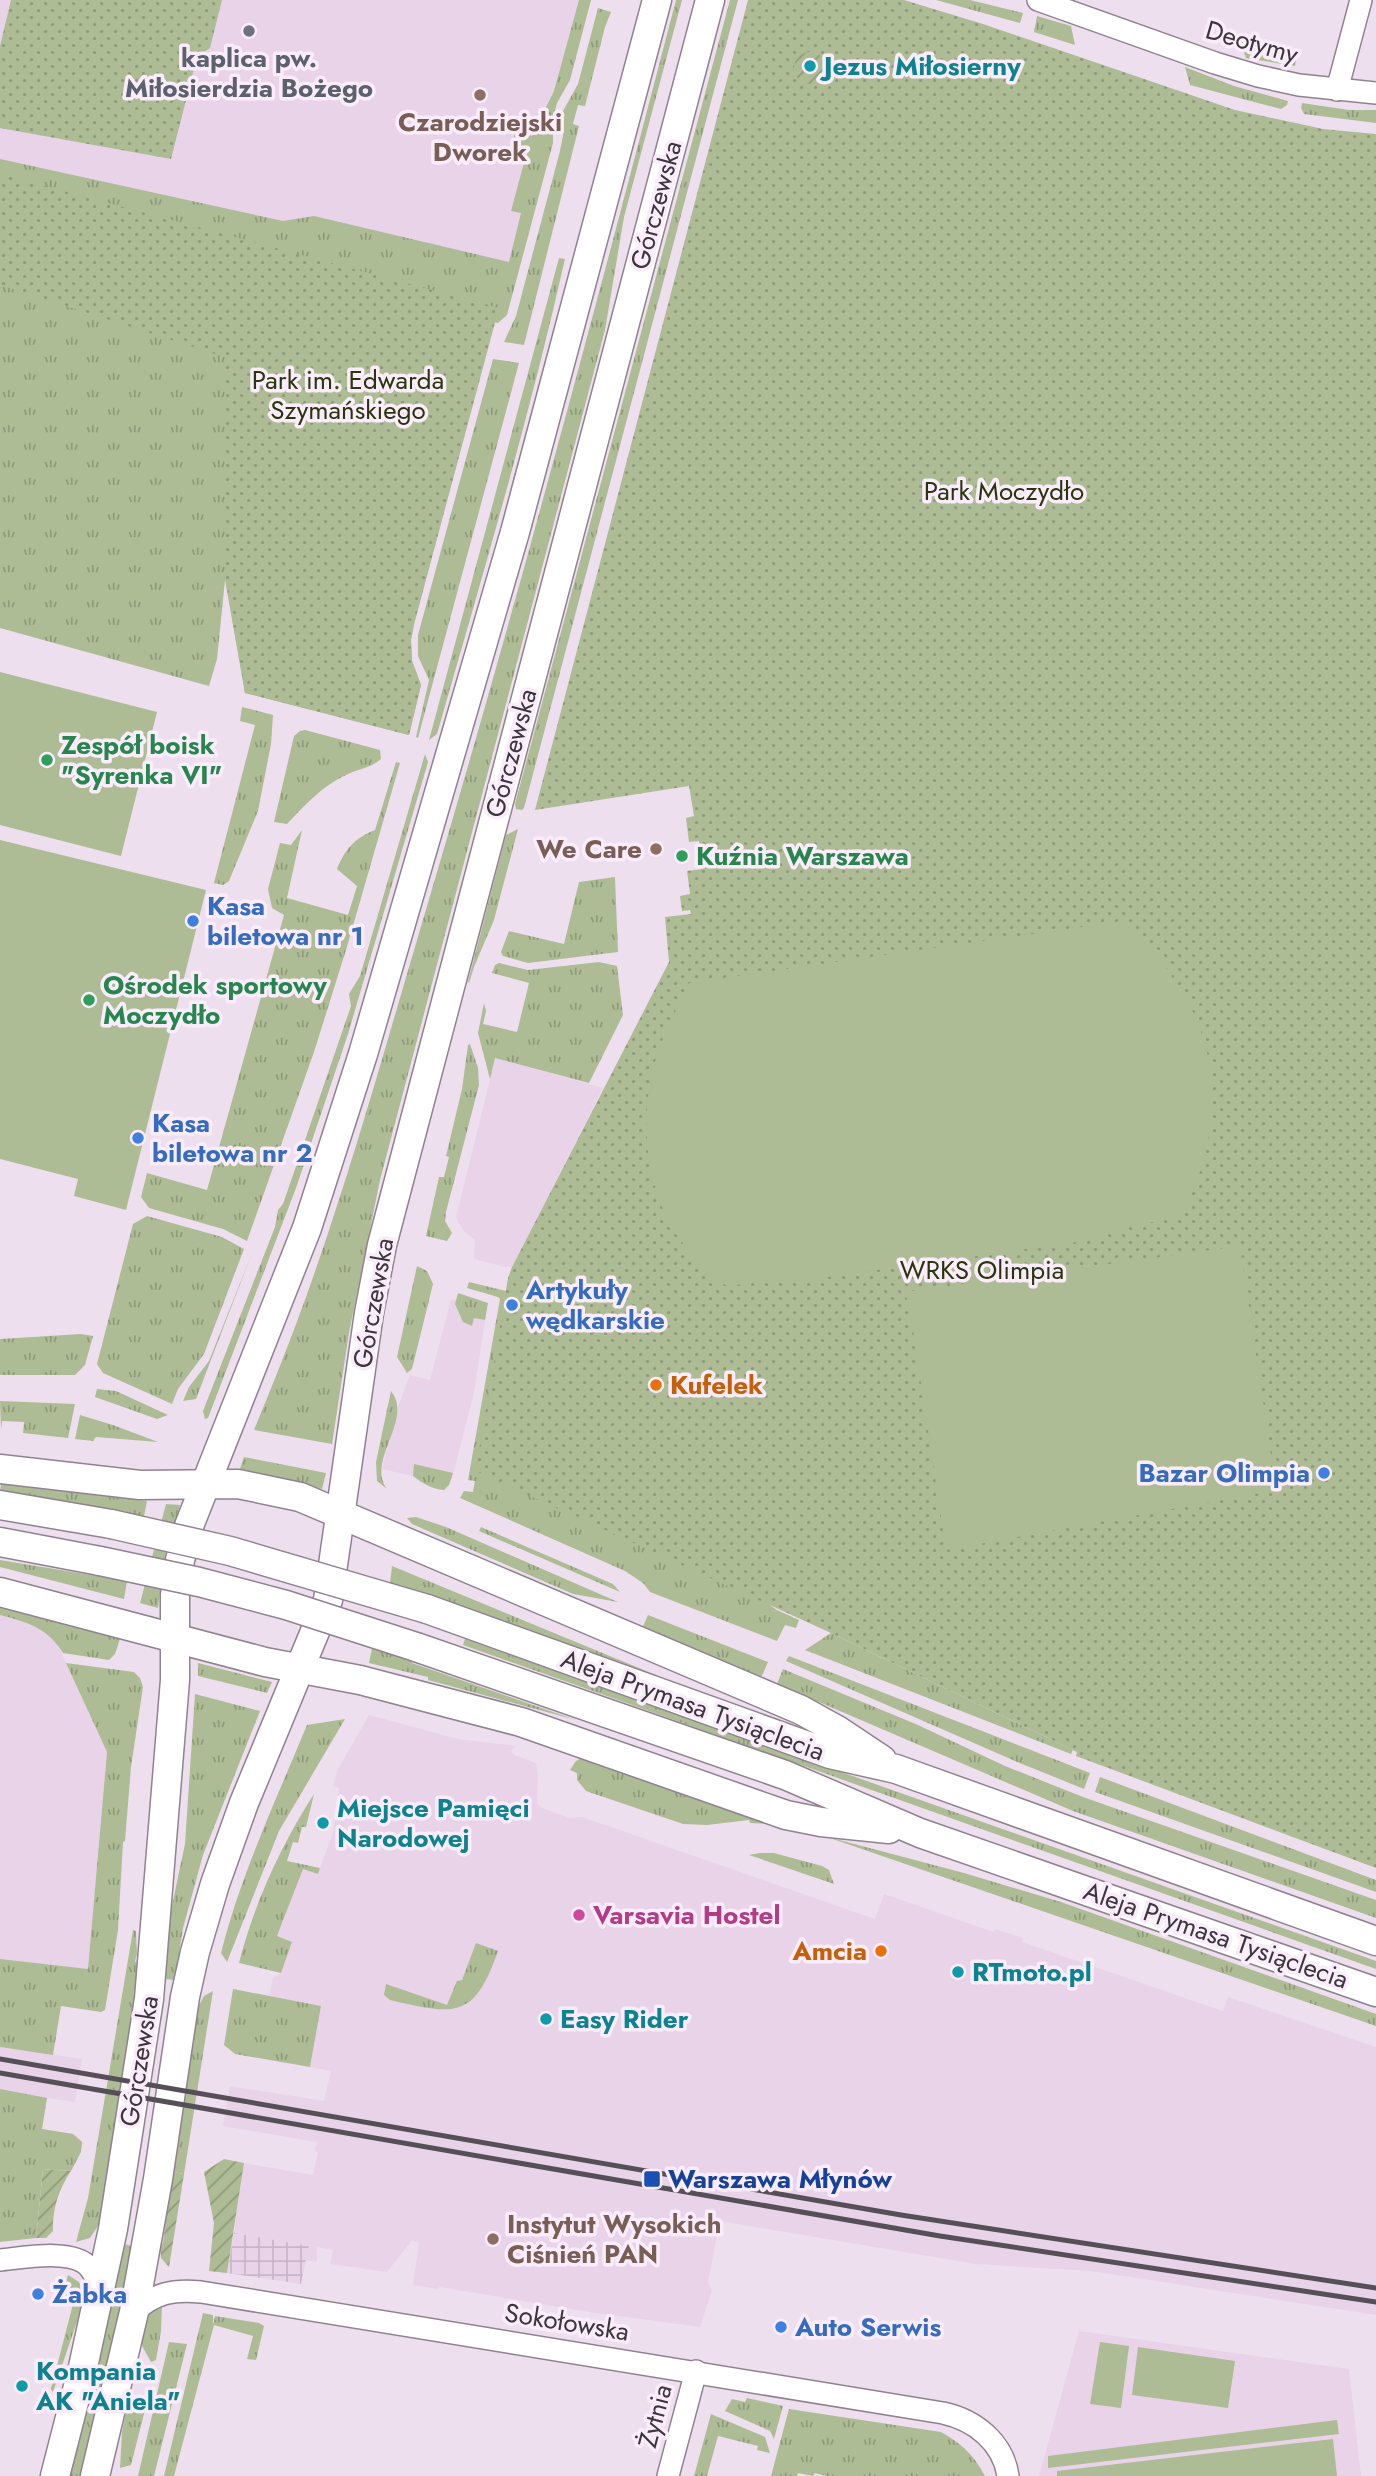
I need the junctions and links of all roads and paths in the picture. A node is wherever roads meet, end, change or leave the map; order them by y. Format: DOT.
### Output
graph roads {
  1 [pos="657,0"];
  2 [pos="710,0"];
  3 [pos="1038,0"];
  4 [pos="1361,0"];
  5 [pos="1337,90"];
  6 [pos="1376,93"];
  7 [pos="0,1469"];
  8 [pos="206,1484"];
  9 [pos="0,1505"];
  10 [pos="341,1513"];
  11 [pos="0,1542"];
  12 [pos="0,1592"];
  13 [pos="176,1638"];
  14 [pos="299,1668"];
  15 [pos="896,1769"];
  16 [pos="920,1833"];
  17 [pos="1376,1941"];
  18 [pos="1376,1992"];
  19 [pos="0,2260"];
  20 [pos="101,2287"];
  21 [pos="134,2312"];
  22 [pos="696,2371"];
  23 [pos="55,2476"];
  24 [pos="95,2476"];
  25 [pos="668,2476"];
  26 [pos="1008,2476"];
  1 -- 8 [label="main road, Górczewska"];
  2 -- 10 [label="main road, Górczewska"];
  3 -- 5 [label="street, Deotymy"];
  4 -- 5 [label="street"];
  5 -- 6 [label="street, Deotymy"];
  7 -- 8 [label="main road"];
  8 -- 10 [label="main road"];
  8 -- 13 [label="main road"];
  9 -- 15 [label="main road, Aleja Prymasa Tysiąclecia, bridge"];
  10 -- 14 [label="main road"];
  10 -- 15 [label="main road"];
  11 -- 16 [label="main road, Aleja Prymasa Tysiąclecia, bridge"];
  12 -- 13 [label="main road"];
  13 -- 14 [label="main road"];
  13 -- 20 [label="main road, Górczewska"];
  14 -- 16 [label="main road"];
  14 -- 21 [label="main road, Górczewska"];
  15 -- 17 [label="main road, Aleja Prymasa Tysiąclecia"];
  16 -- 18 [label="main road, Aleja Prymasa Tysiąclecia"];
  19 -- 20 [label="street"];
  20 -- 23 [label="main road, Górczewska"];
  21 -- 22 [label="street, Sokołowska"];
  21 -- 24 [label="main road, Górczewska"];
  22 -- 25 [label="street, Żytnia"];
  22 -- 26 [label="street, Sokołowska"];
}
